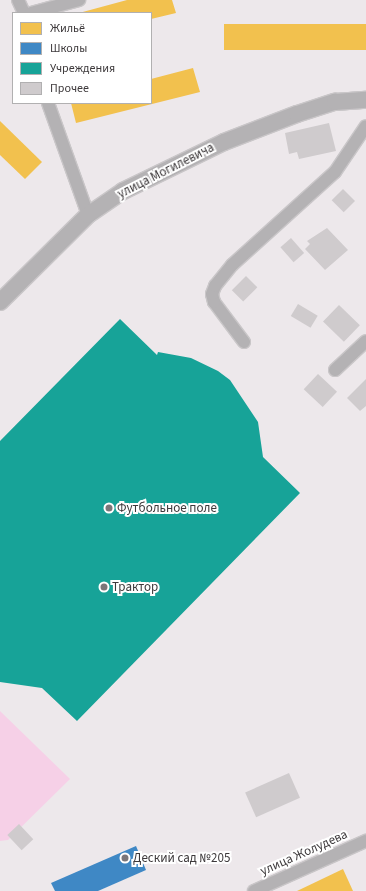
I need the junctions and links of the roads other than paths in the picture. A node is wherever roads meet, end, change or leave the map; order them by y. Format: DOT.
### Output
graph roads {
  1 [pos="18,0"];
  2 [pos="79,0"];
  3 [pos="24,12"];
  4 [pos="35,12"];
  5 [pos="366,100"];
  6 [pos="48,104"];
  7 [pos="366,126"];
  8 [pos="88,216"];
  9 [pos="0,302"];
  10 [pos="366,341"];
  11 [pos="244,342"];
  12 [pos="336,370"];
  13 [pos="366,841"];
  14 [pos="254,891"];
  1 -- 3 [label="street"];
  2 -- 4 [label="street"];
  5 -- 8 [label="street, улица Могилевича"];
  6 -- 8 [label="street"];
  7 -- 11 [label="street"];
  8 -- 9 [label="street, улица Могилевича"];
  10 -- 12 [label="street"];
  13 -- 14 [label="street, улица Жолудева"];
}
